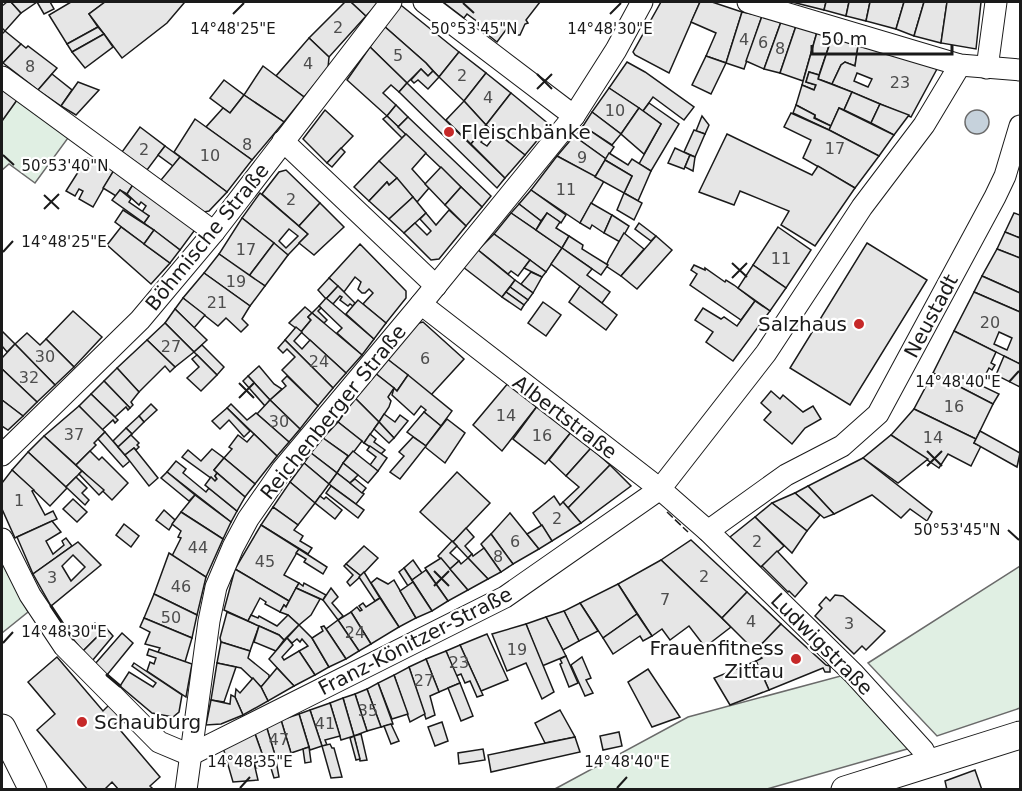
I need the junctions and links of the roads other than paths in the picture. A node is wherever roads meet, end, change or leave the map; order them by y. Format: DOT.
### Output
graph roads {
  1 [pos="391,2"];
  2 [pos="424,2"];
  3 [pos="642,2"];
  4 [pos="748,2"];
  5 [pos="996,2"];
  6 [pos="960,65"];
  7 [pos="987,68"];
  8 [pos="1020,70"];
  9 [pos="2,77"];
  10 [pos="574,116"];
  11 [pos="1020,126"];
  12 [pos="283,141"];
  13 [pos="213,232"];
  14 [pos="436,286"];
  15 [pos="421,304"];
  16 [pos="2,454"];
  17 [pos="660,489"];
  18 [pos="708,531"];
  19 [pos="2,539"];
  20 [pos="2,728"];
  21 [pos="1020,735"];
  22 [pos="190,755"];
  23 [pos="930,763"];
  24 [pos="33,789"];
  25 [pos="186,789"];
  26 [pos="845,789"];
  1 -- 12 [label="street, Böhmische Straße"];
  2 -- 10 [label="street"];
  3 -- 10 [label="street, Reichenberger Straße"];
  4 -- 6 [label="street"];
  5 -- 7 [label="street"];
  6 -- 7 [label="street"];
  6 -- 17 [label="street"];
  7 -- 8 [label="street"];
  9 -- 13 [label="street"];
  10 -- 14 [label="street, Reichenberger Straße"];
  11 -- 18 [label="street, Neustadt"];
  12 -- 13 [label="street, Böhmische Straße"];
  12 -- 14 [label="street"];
  13 -- 16 [label="street, Böhmische Straße"];
  14 -- 15 [label="street, Reichenberger Straße"];
  15 -- 17 [label="street, Albertstraße"];
  15 -- 22 [label="street, Reichenberger Straße"];
  17 -- 18 [label="street, Albertstraße"];
  17 -- 22 [label="street, Franz-Könitzer-Straße"];
  18 -- 23 [label="street, Ludwigstraße"];
  19 -- 22 [label="street"];
  20 -- 24 [label="main road"];
  21 -- 23 [label="main road"];
  22 -- 25 [label="street, Reichenberger Straße"];
  23 -- 26 [label="main road"];
}
